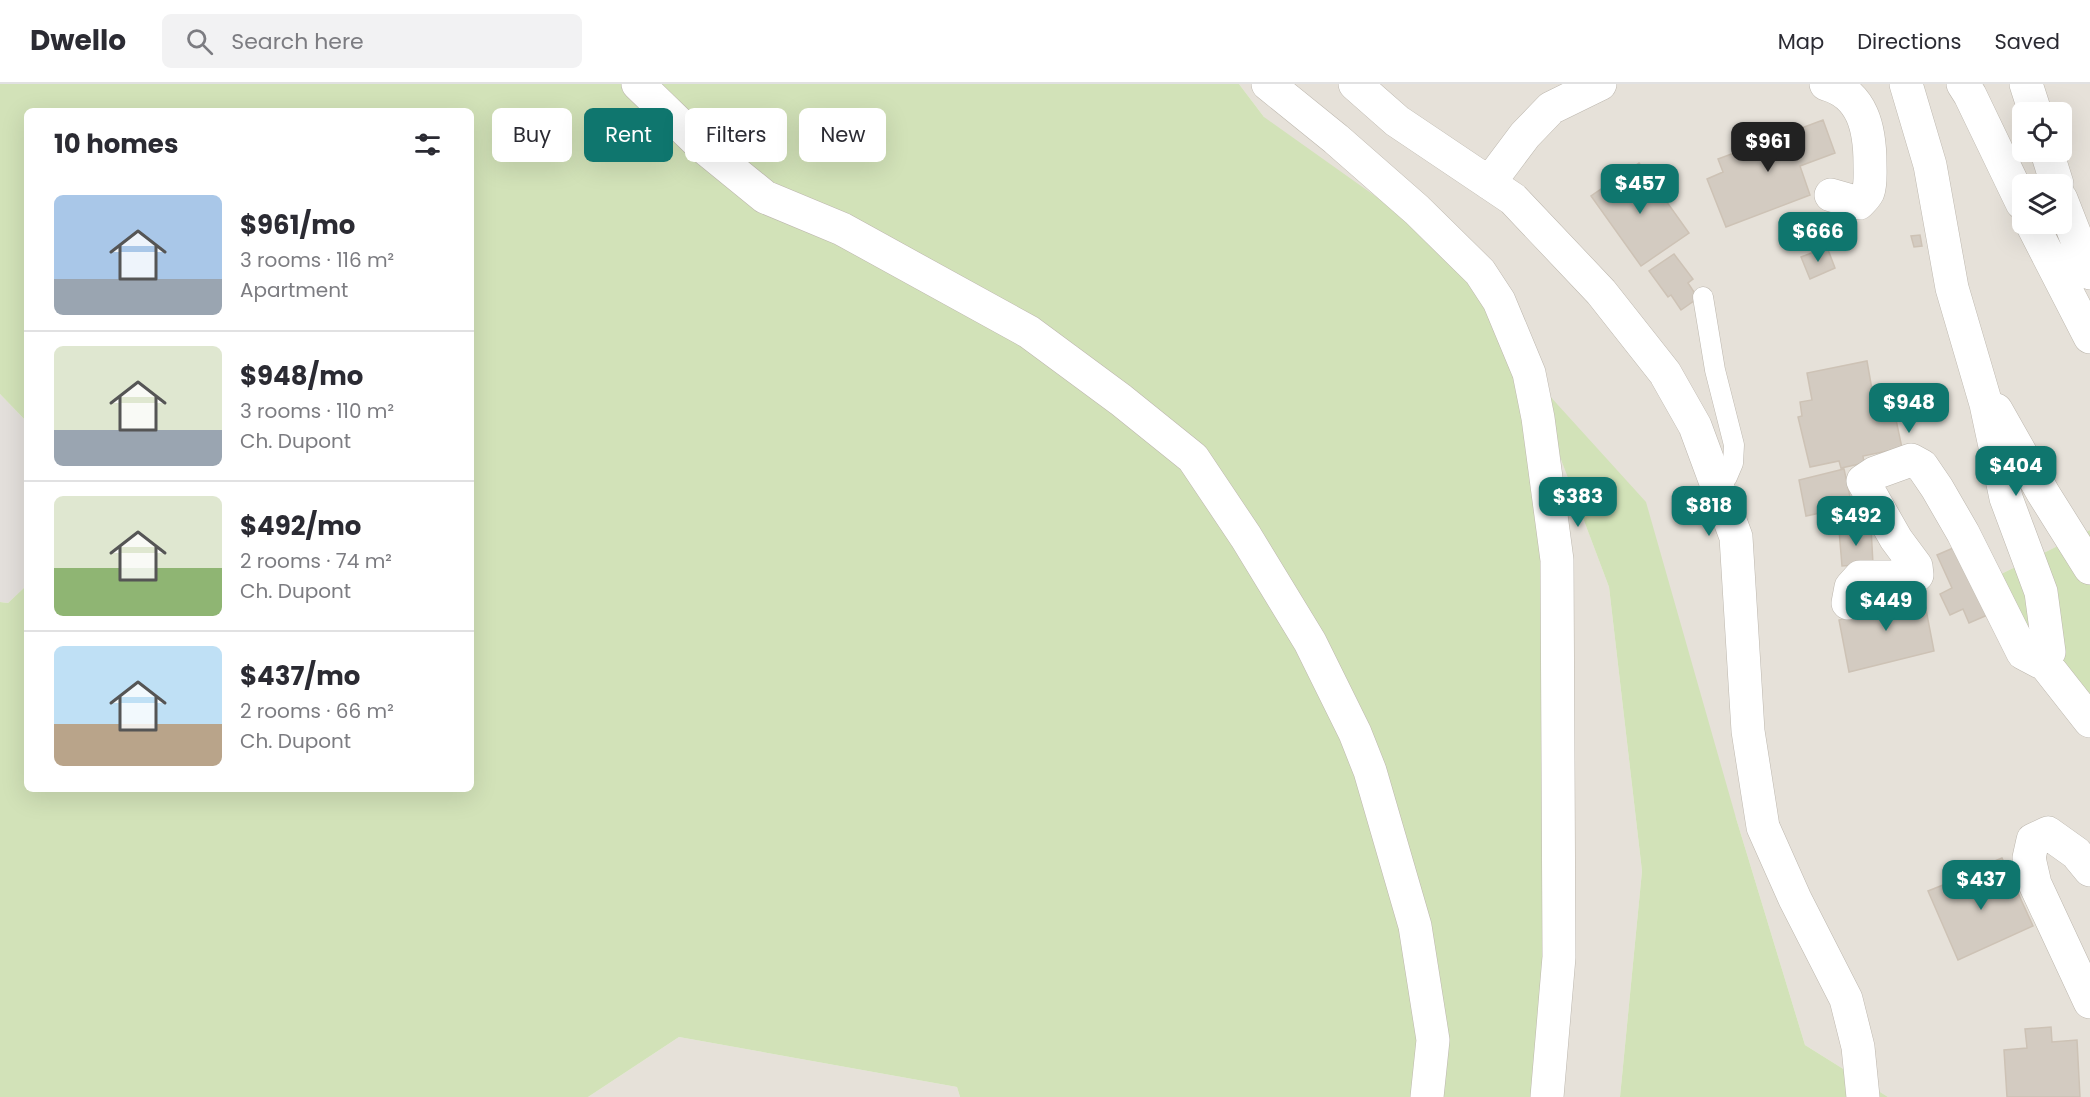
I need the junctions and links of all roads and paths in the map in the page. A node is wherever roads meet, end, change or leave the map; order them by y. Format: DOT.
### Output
graph roads {
  1 [pos="638,84"];
  2 [pos="1268,84"];
  3 [pos="1355,84"];
  4 [pos="1826,84"];
  5 [pos="1906,84"];
  6 [pos="1962,84"];
  7 [pos="2026,84"];
  8 [pos="1602,85"];
  9 [pos="2032,102"];
  10 [pos="2012,182"];
  11 [pos="1489,183"];
  12 [pos="1831,195"];
  13 [pos="2072,227"];
  14 [pos="2037,234"];
  15 [pos="2090,273"];
  16 [pos="1703,297"];
  17 [pos="2090,337"];
  18 [pos="1984,395"];
  19 [pos="1717,486"];
  20 [pos="2090,568"];
  21 [pos="1848,603"];
  22 [pos="2042,660"];
  23 [pos="2090,721"];
  24 [pos="2090,870"];
  25 [pos="2090,1002"];
  26 [pos="1427,1097"];
  27 [pos="1547,1097"];
  28 [pos="1863,1097"];
  1 -- 26 [label="street"];
  2 -- 27 [label="street"];
  3 -- 11 [label="street"];
  4 -- 12 [label="street"];
  5 -- 18 [label="street"];
  6 -- 10 [label="street"];
  7 -- 9 [label="street"];
  8 -- 11 [label="street"];
  11 -- 19 [label="street"];
  13 -- 15 [label="street"];
  14 -- 17 [label="street"];
  16 -- 19 [label="lane"];
  18 -- 20 [label="street"];
  18 -- 22 [label="street"];
  19 -- 28 [label="street"];
  21 -- 22 [label="street"];
  22 -- 23 [label="street"];
  24 -- 25 [label="street"];
}
